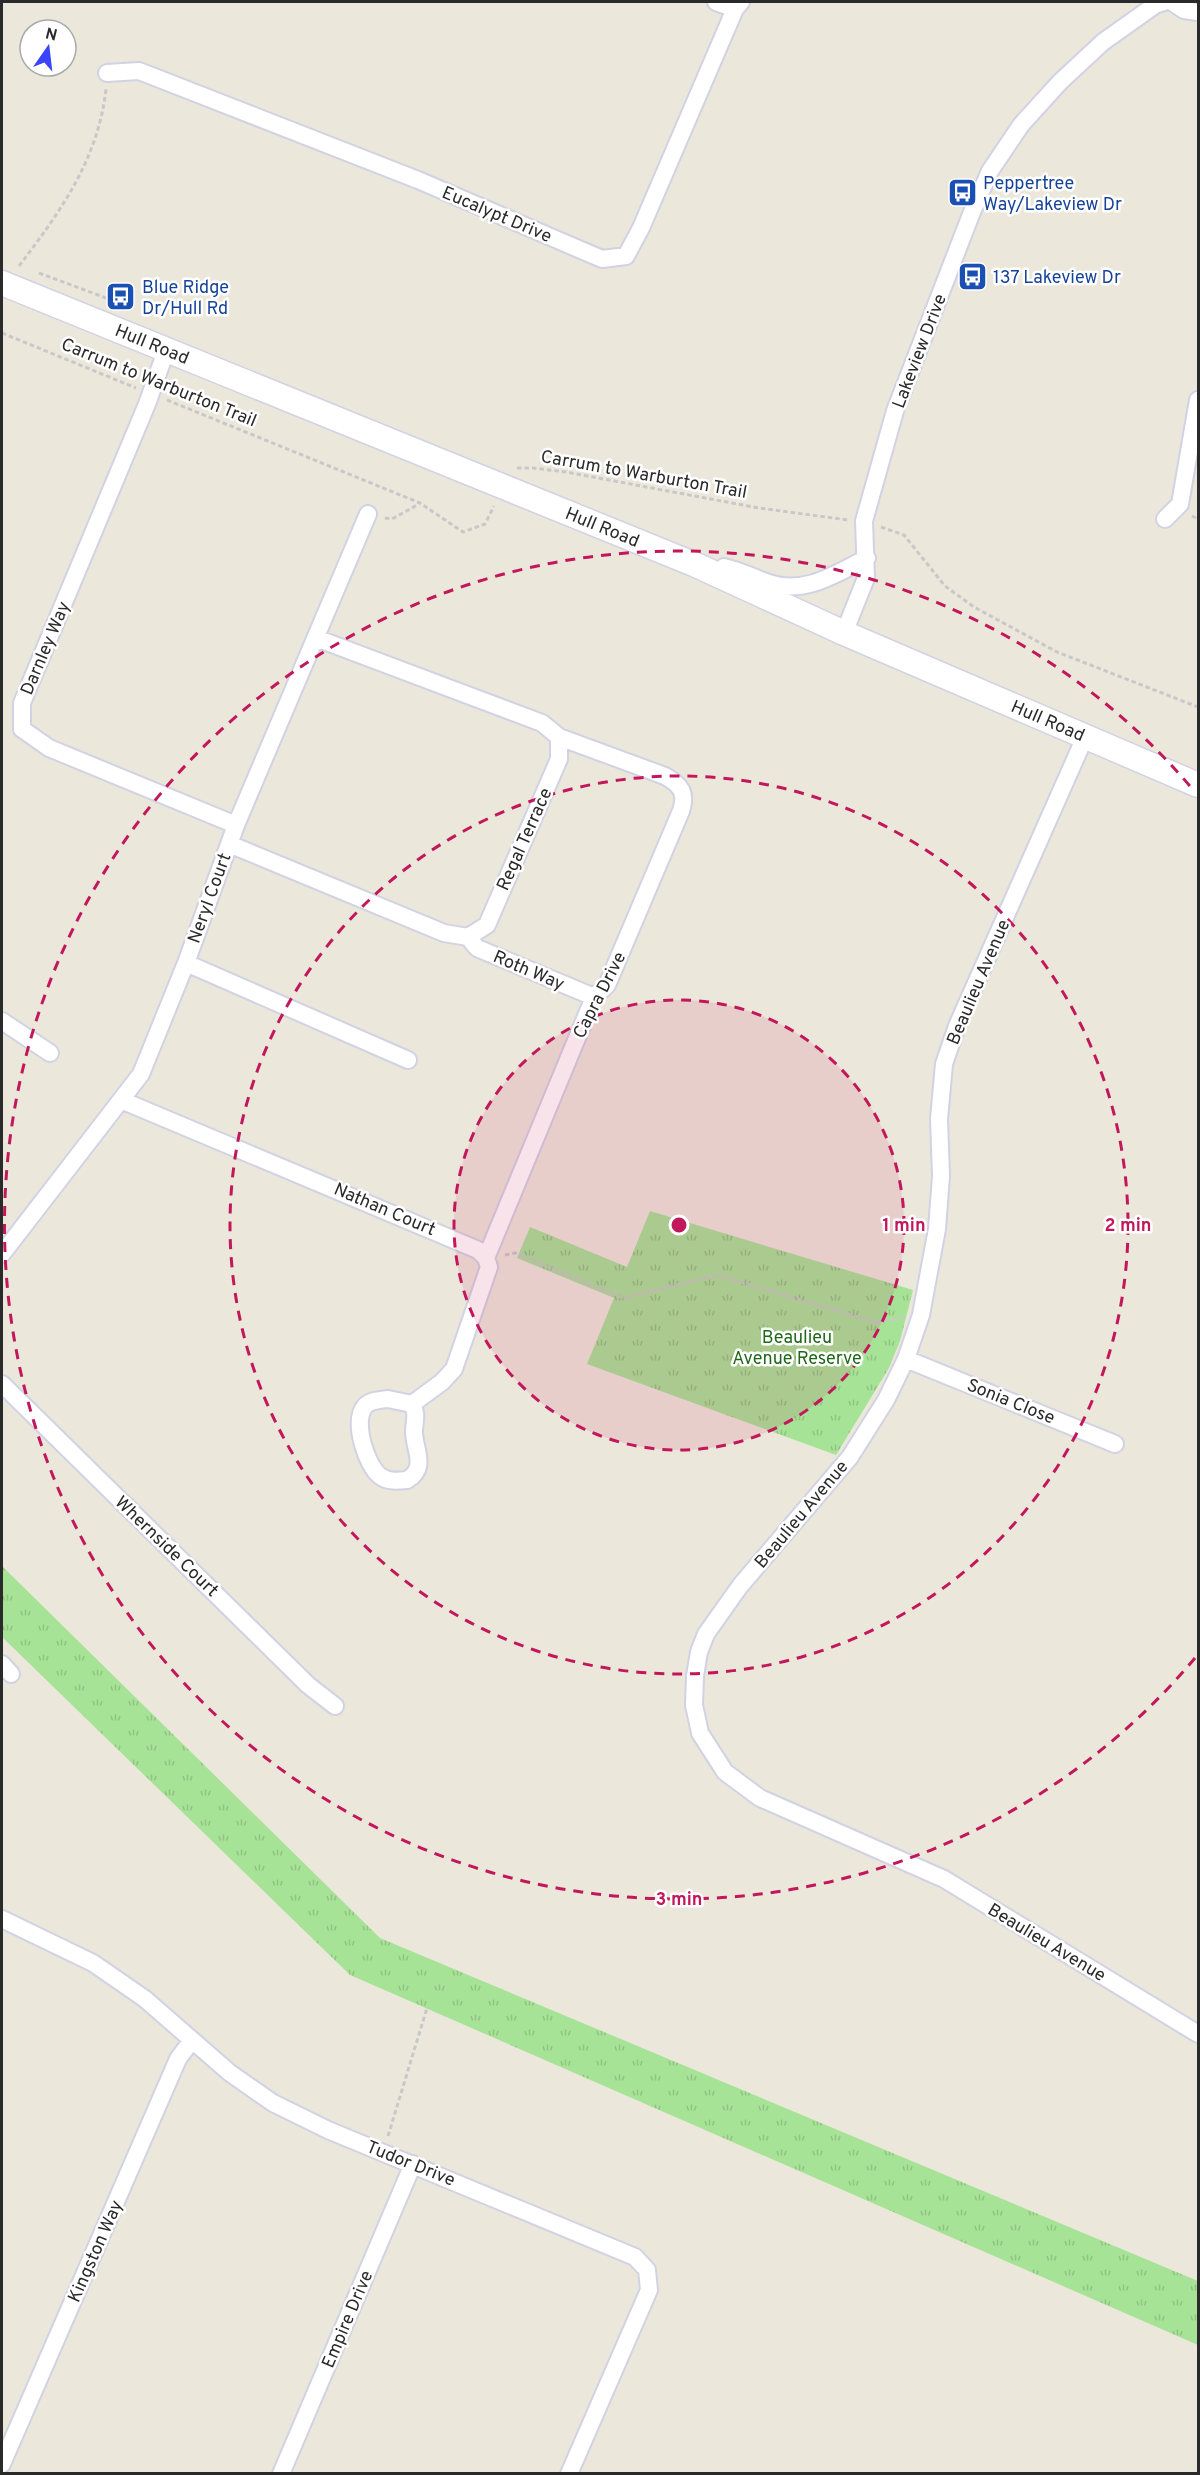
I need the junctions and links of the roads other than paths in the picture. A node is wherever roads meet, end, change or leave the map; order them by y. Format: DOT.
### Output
graph roads {
  1 [pos="716,2"];
  2 [pos="1164,2"];
  3 [pos="1172,2"];
  4 [pos="738,5"];
  5 [pos="1198,12"];
  6 [pos="107,73"];
  7 [pos="2,283"];
  8 [pos="166,351"];
  9 [pos="1198,400"];
  10 [pos="369,514"];
  11 [pos="1165,519"];
  12 [pos="867,558"];
  13 [pos="696,565"];
  14 [pos="844,633"];
  15 [pos="316,638"];
  16 [pos="559,737"];
  17 [pos="1085,737"];
  18 [pos="1198,785"];
  19 [pos="236,825"];
  20 [pos="229,844"];
  21 [pos="468,937"];
  22 [pos="186,963"];
  23 [pos="594,997"];
  24 [pos="2,1021"];
  25 [pos="50,1053"];
  26 [pos="408,1060"];
  27 [pos="121,1100"];
  28 [pos="2,1254"];
  29 [pos="486,1258"];
  30 [pos="906,1359"];
  31 [pos="2,1384"];
  32 [pos="412,1404"];
  33 [pos="1115,1444"];
  34 [pos="335,1706"];
  35 [pos="2,1919"];
  36 [pos="1198,2034"];
  37 [pos="192,2040"];
  38 [pos="413,2164"];
  39 [pos="2,2464"];
  40 [pos="281,2474"];
  41 [pos="569,2474"];
  1 -- 4 [label="street"];
  2 -- 12 [label="street, Lakeview Drive"];
  3 -- 5 [label="street"];
  4 -- 6 [label="street, Eucalypt Drive"];
  7 -- 8 [label="main road, Hull Road"];
  8 -- 13 [label="main road, Hull Road"];
  8 -- 19 [label="street, Darnley Way"];
  9 -- 11 [label="street"];
  10 -- 15 [label="street, Neryl Court"];
  12 -- 13 [label="street"];
  12 -- 14 [label="street, Lakeview Drive"];
  13 -- 14 [label="main road, Hull Road"];
  14 -- 17 [label="main road, Hull Road"];
  15 -- 16 [label="street"];
  15 -- 19 [label="street, Neryl Court"];
  16 -- 21 [label="street, Regal Terrace"];
  16 -- 23 [label="street, Capra Drive"];
  17 -- 18 [label="main road, Hull Road"];
  17 -- 30 [label="street, Beaulieu Avenue"];
  19 -- 20 [label="street, Neryl Court"];
  20 -- 21 [label="street"];
  20 -- 22 [label="street, Neryl Court"];
  21 -- 23 [label="street, Roth Way"];
  22 -- 26 [label="street"];
  22 -- 27 [label="street, Neryl Court"];
  23 -- 29 [label="street, Capra Drive"];
  24 -- 25 [label="street"];
  27 -- 28 [label="street, Neryl Court"];
  27 -- 29 [label="street, Nathan Court"];
  29 -- 32 [label="street"];
  30 -- 33 [label="street, Sonia Close"];
  30 -- 36 [label="street, Beaulieu Avenue"];
  31 -- 34 [label="street, Whernside Court"];
  32 -- 32 [label="street"];
  35 -- 37 [label="street, Tudor Drive"];
  37 -- 38 [label="street, Tudor Drive"];
  37 -- 39 [label="street, Kingston Way"];
  38 -- 40 [label="street, Empire Drive"];
  38 -- 41 [label="street, Tudor Drive"];
}
